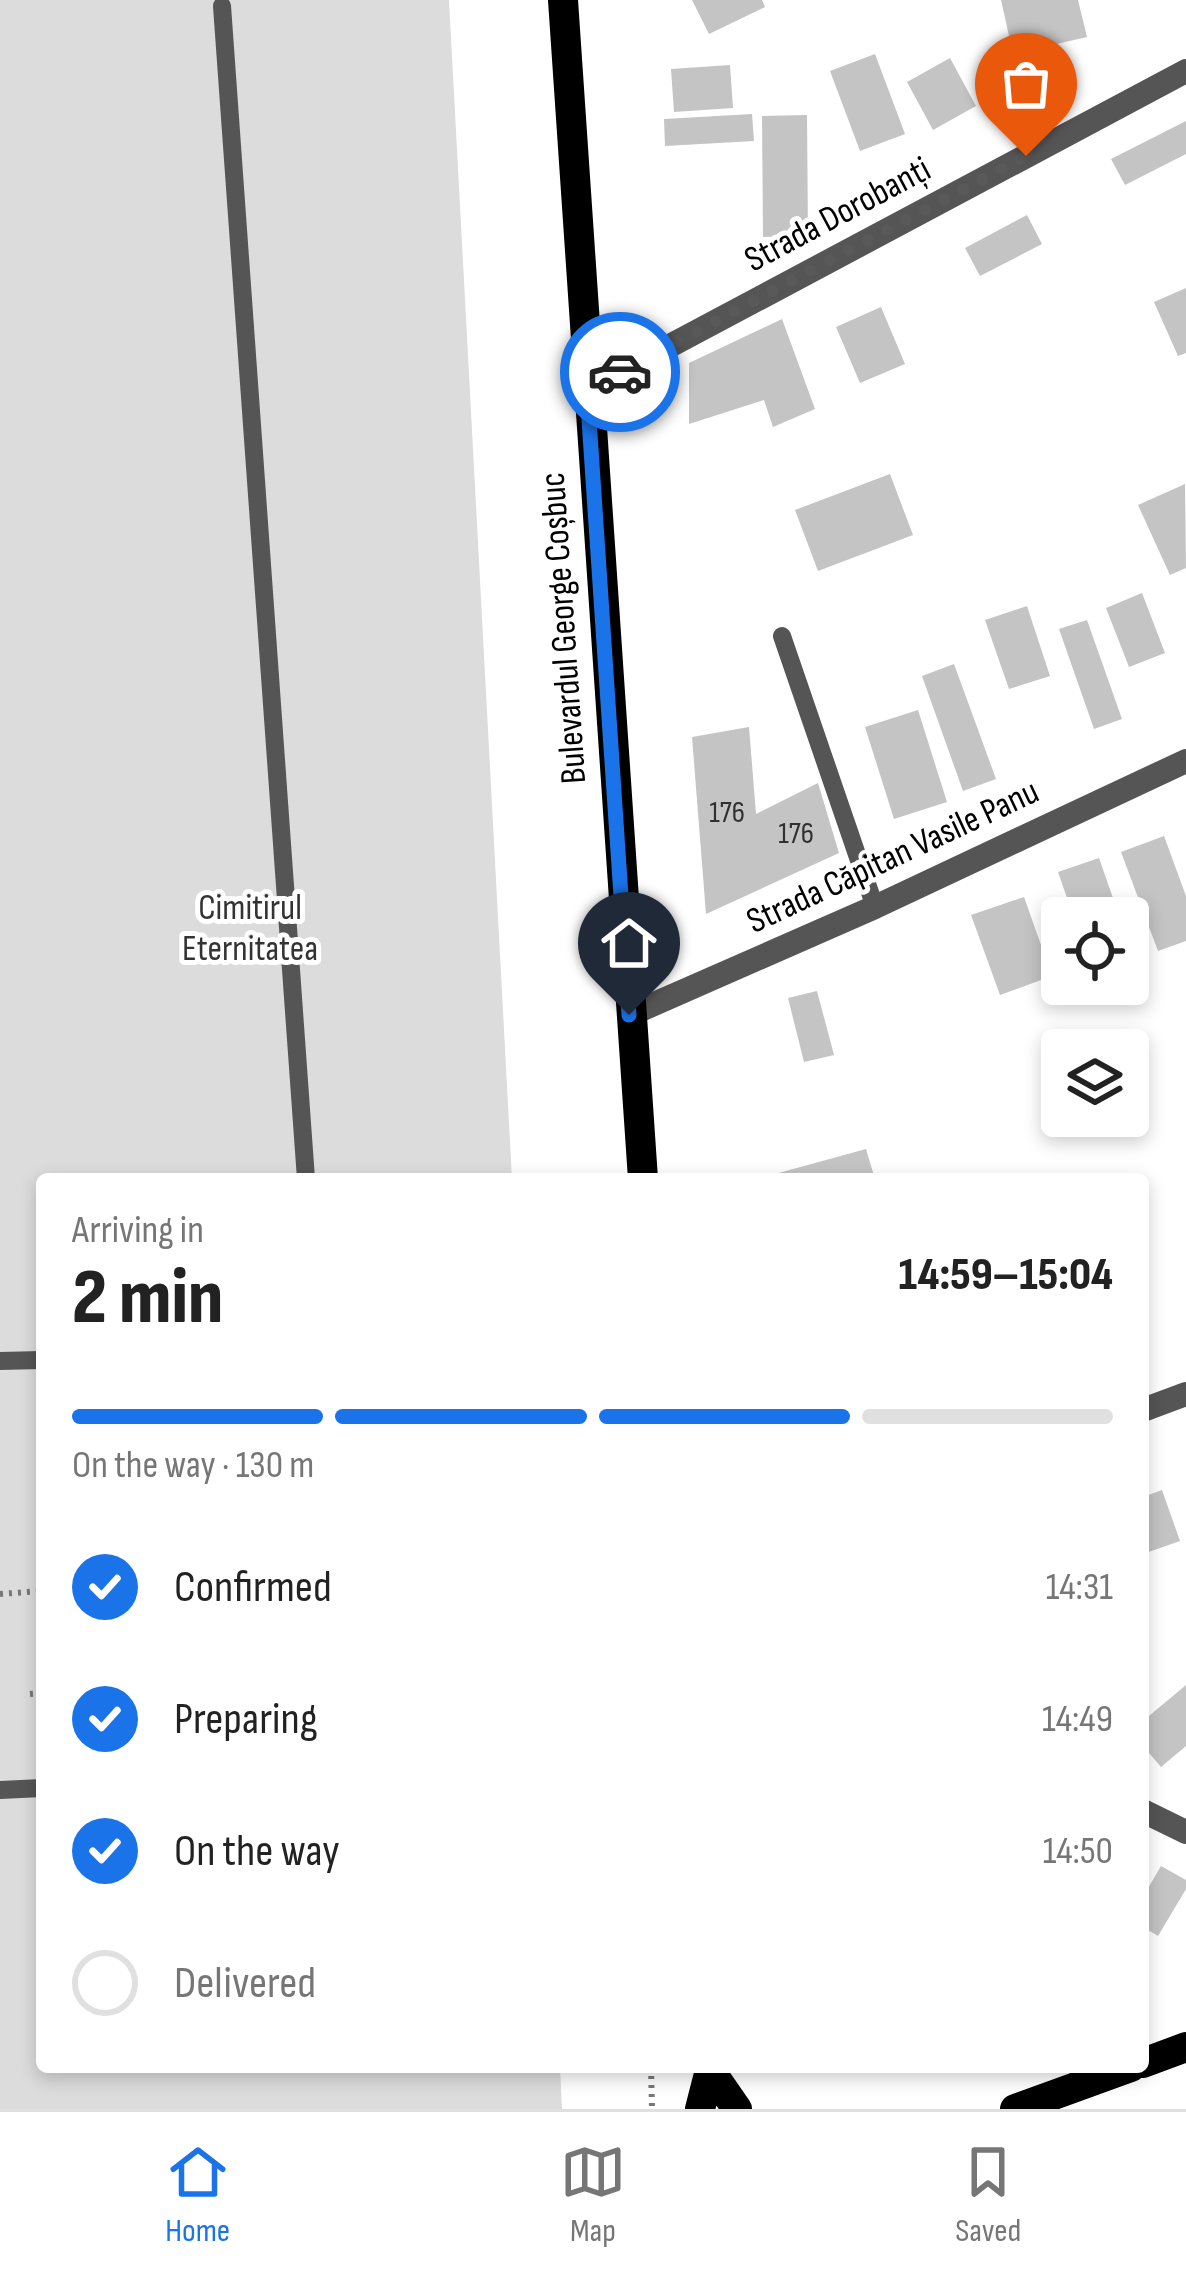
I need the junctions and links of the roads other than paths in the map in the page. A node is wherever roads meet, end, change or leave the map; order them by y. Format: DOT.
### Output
graph roads {
  1 [pos="563,0"];
  2 [pos="222,6"];
  3 [pos="1186,71"];
  4 [pos="587,390"];
  5 [pos="782,636"];
  6 [pos="1186,761"];
  7 [pos="875,907"];
  8 [pos="629,1015"];
  9 [pos="306,1173"];
  10 [pos="642,1173"];
  11 [pos="36,1360"];
  12 [pos="0,1361"];
  13 [pos="1186,1394"];
  14 [pos="1149,1408"];
  15 [pos="36,1788"];
  16 [pos="0,1790"];
  17 [pos="1149,1814"];
  18 [pos="1186,1832"];
  19 [pos="1186,2047"];
  20 [pos="1149,2060"];
  21 [pos="709,2073"];
  22 [pos="710,2073"];
  23 [pos="713,2073"];
  24 [pos="1114,2073"];
  25 [pos="700,2109"];
  26 [pos="713,2109"];
  27 [pos="736,2109"];
  28 [pos="1015,2109"];
  1 -- 4 [label="main road, Bulevardul George Coșbuc"];
  2 -- 9 [label="lane"];
  3 -- 4 [label="street, Strada Dorobanți"];
  4 -- 8 [label="main road, Bulevardul George Coșbuc"];
  5 -- 7 [label="lane"];
  6 -- 7 [label="street, Strada Căpitan Vasile Panu"];
  7 -- 8 [label="street, Strada Căpitan Vasile Panu"];
  8 -- 10 [label="main road, Bulevardul George Coșbuc"];
  11 -- 12 [label="lane"];
  13 -- 14 [label="street"];
  15 -- 16 [label="lane"];
  17 -- 18 [label="street"];
  19 -- 20 [label="main road"];
  21 -- 25 [label="main road"];
  22 -- 26 [label="main road"];
  23 -- 27 [label="main road"];
  24 -- 28 [label="main road"];
}
